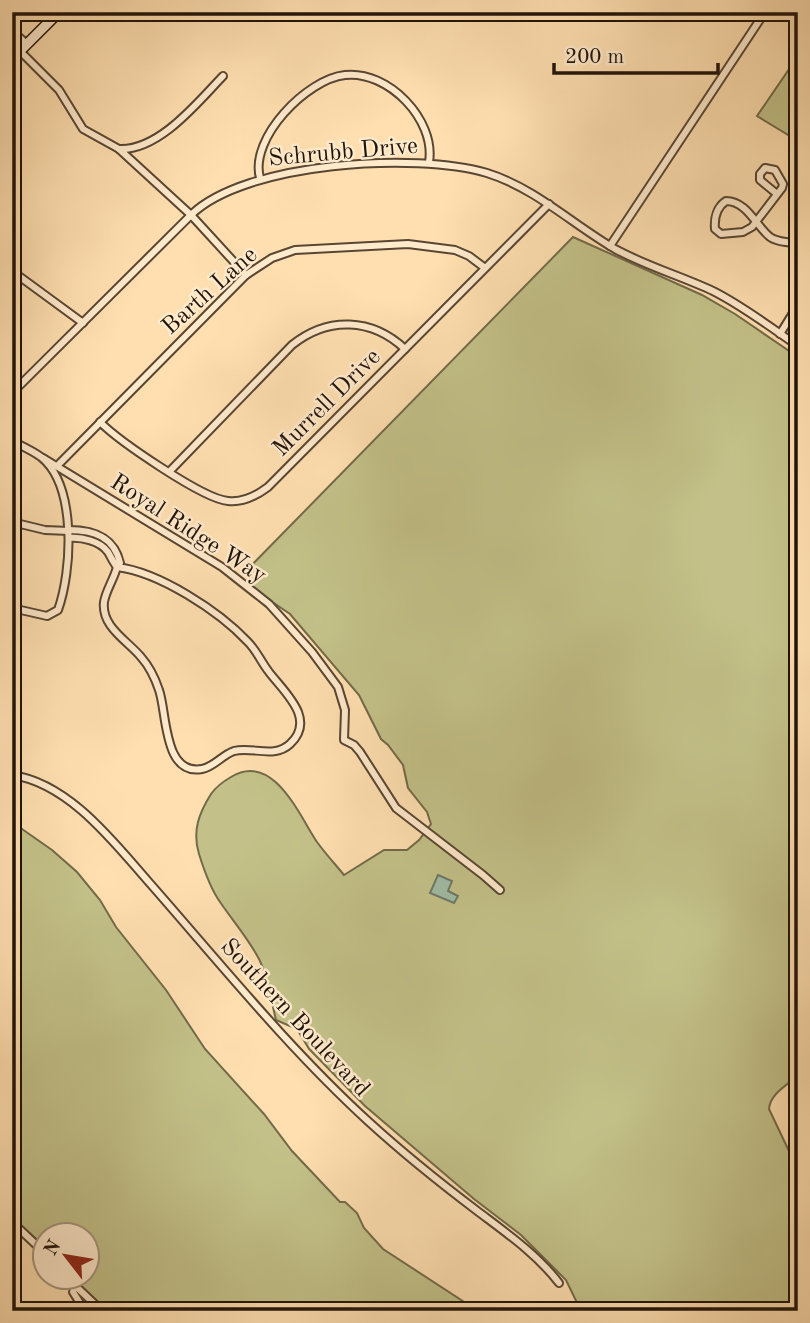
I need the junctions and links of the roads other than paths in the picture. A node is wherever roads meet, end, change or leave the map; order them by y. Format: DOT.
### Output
graph roads {
  1 [pos="59,12"];
  2 [pos="765,12"];
  3 [pos="12,31"];
  4 [pos="27,44"];
  5 [pos="20,51"];
  6 [pos="12,59"];
  7 [pos="223,76"];
  8 [pos="119,149"];
  9 [pos="429,162"];
  10 [pos="260,178"];
  11 [pos="777,194"];
  12 [pos="548,204"];
  13 [pos="191,215"];
  14 [pos="758,222"];
  15 [pos="798,245"];
  16 [pos="610,246"];
  17 [pos="485,268"];
  18 [pos="12,271"];
  19 [pos="246,275"];
  20 [pos="798,295"];
  21 [pos="83,323"];
  22 [pos="780,334"];
  23 [pos="798,346"];
  24 [pos="405,349"];
  25 [pos="12,393"];
  26 [pos="100,422"];
  27 [pos="12,441"];
  28 [pos="43,458"];
  29 [pos="57,466"];
  30 [pos="169,472"];
  31 [pos="12,522"];
  32 [pos="72,533"];
  33 [pos="100,535"];
  34 [pos="94,542"];
  35 [pos="113,553"];
  36 [pos="117,567"];
  37 [pos="12,608"];
  38 [pos="12,775"];
  39 [pos="499,890"];
  40 [pos="12,1222"];
  41 [pos="32,1241"];
  42 [pos="559,1283"];
  43 [pos="73,1292"];
  44 [pos="81,1292"];
  45 [pos="85,1311"];
  46 [pos="102,1311"];
  1 -- 4 [label="main road"];
  2 -- 16 [label="street"];
  3 -- 4 [label="street"];
  4 -- 5 [label="main road"];
  5 -- 6 [label="main road"];
  5 -- 8 [label="street"];
  7 -- 8 [label="street"];
  8 -- 13 [label="street"];
  9 -- 10 [label="street, Schrubb Drive"];
  9 -- 10 [label="street"];
  9 -- 12 [label="street, Schrubb Drive"];
  10 -- 13 [label="street, Schrubb Drive"];
  11 -- 14 [label="street"];
  12 -- 16 [label="street, Schrubb Drive"];
  12 -- 17 [label="street, Murrell Drive"];
  13 -- 19 [label="street"];
  13 -- 21 [label="street, Schrubb Drive"];
  14 -- 14 [label="street"];
  14 -- 15 [label="street"];
  16 -- 22 [label="street, Schrubb Drive"];
  17 -- 19 [label="street, Barth Lane"];
  17 -- 24 [label="street, Murrell Drive"];
  18 -- 21 [label="street"];
  19 -- 26 [label="street, Barth Lane"];
  20 -- 22 [label="street"];
  21 -- 25 [label="street, Schrubb Drive"];
  22 -- 23 [label="street, Schrubb Drive"];
  24 -- 30 [label="street"];
  24 -- 30 [label="street, Murrell Drive"];
  26 -- 29 [label="street, Barth Lane"];
  26 -- 30 [label="street, Murrell Drive"];
  27 -- 28 [label="street"];
  28 -- 29 [label="street"];
  28 -- 32 [label="street"];
  29 -- 39 [label="street, Royal Ridge Way"];
  31 -- 32 [label="street"];
  32 -- 33 [label="street"];
  32 -- 34 [label="street"];
  32 -- 37 [label="street"];
  33 -- 34 [label="street"];
  33 -- 35 [label="street"];
  34 -- 35 [label="street"];
  35 -- 36 [label="street"];
  36 -- 36 [label="street"];
  38 -- 42 [label="street, Southern Boulevard"];
  40 -- 41 [label="street"];
  43 -- 45 [label="street"];
  44 -- 46 [label="street"];
}
